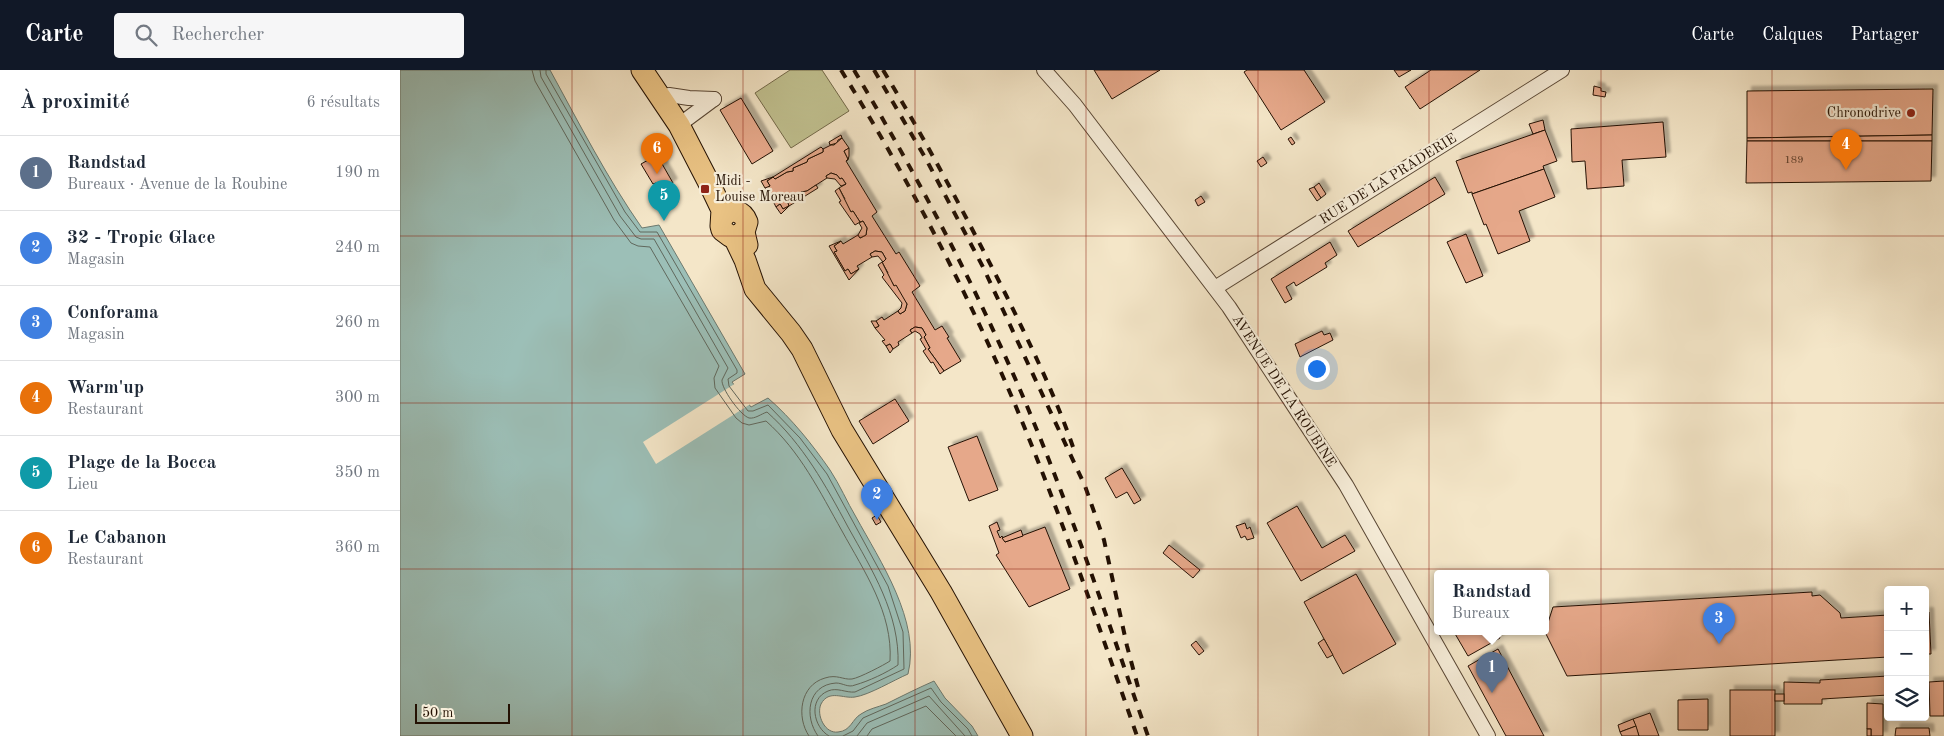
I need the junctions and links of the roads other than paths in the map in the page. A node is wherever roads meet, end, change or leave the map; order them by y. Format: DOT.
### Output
graph roads {
  1 [pos="642,70"];
  2 [pos="654,70"];
  3 [pos="1044,70"];
  4 [pos="1562,70"];
  5 [pos="669,95"];
  6 [pos="681,124"];
  7 [pos="1215,288"];
  8 [pos="1022,736"];
  9 [pos="1488,736"];
  1 -- 6 [label="main road"];
  2 -- 5 [label="main road"];
  3 -- 7 [label="street, AVENUE DE LA ROUBINE"];
  4 -- 7 [label="street, RUE DE LA PRADERIE"];
  5 -- 6 [label="main road"];
  5 -- 6 [label="street"];
  6 -- 8 [label="main road"];
  7 -- 9 [label="street, AVENUE DE LA ROUBINE"];
}
